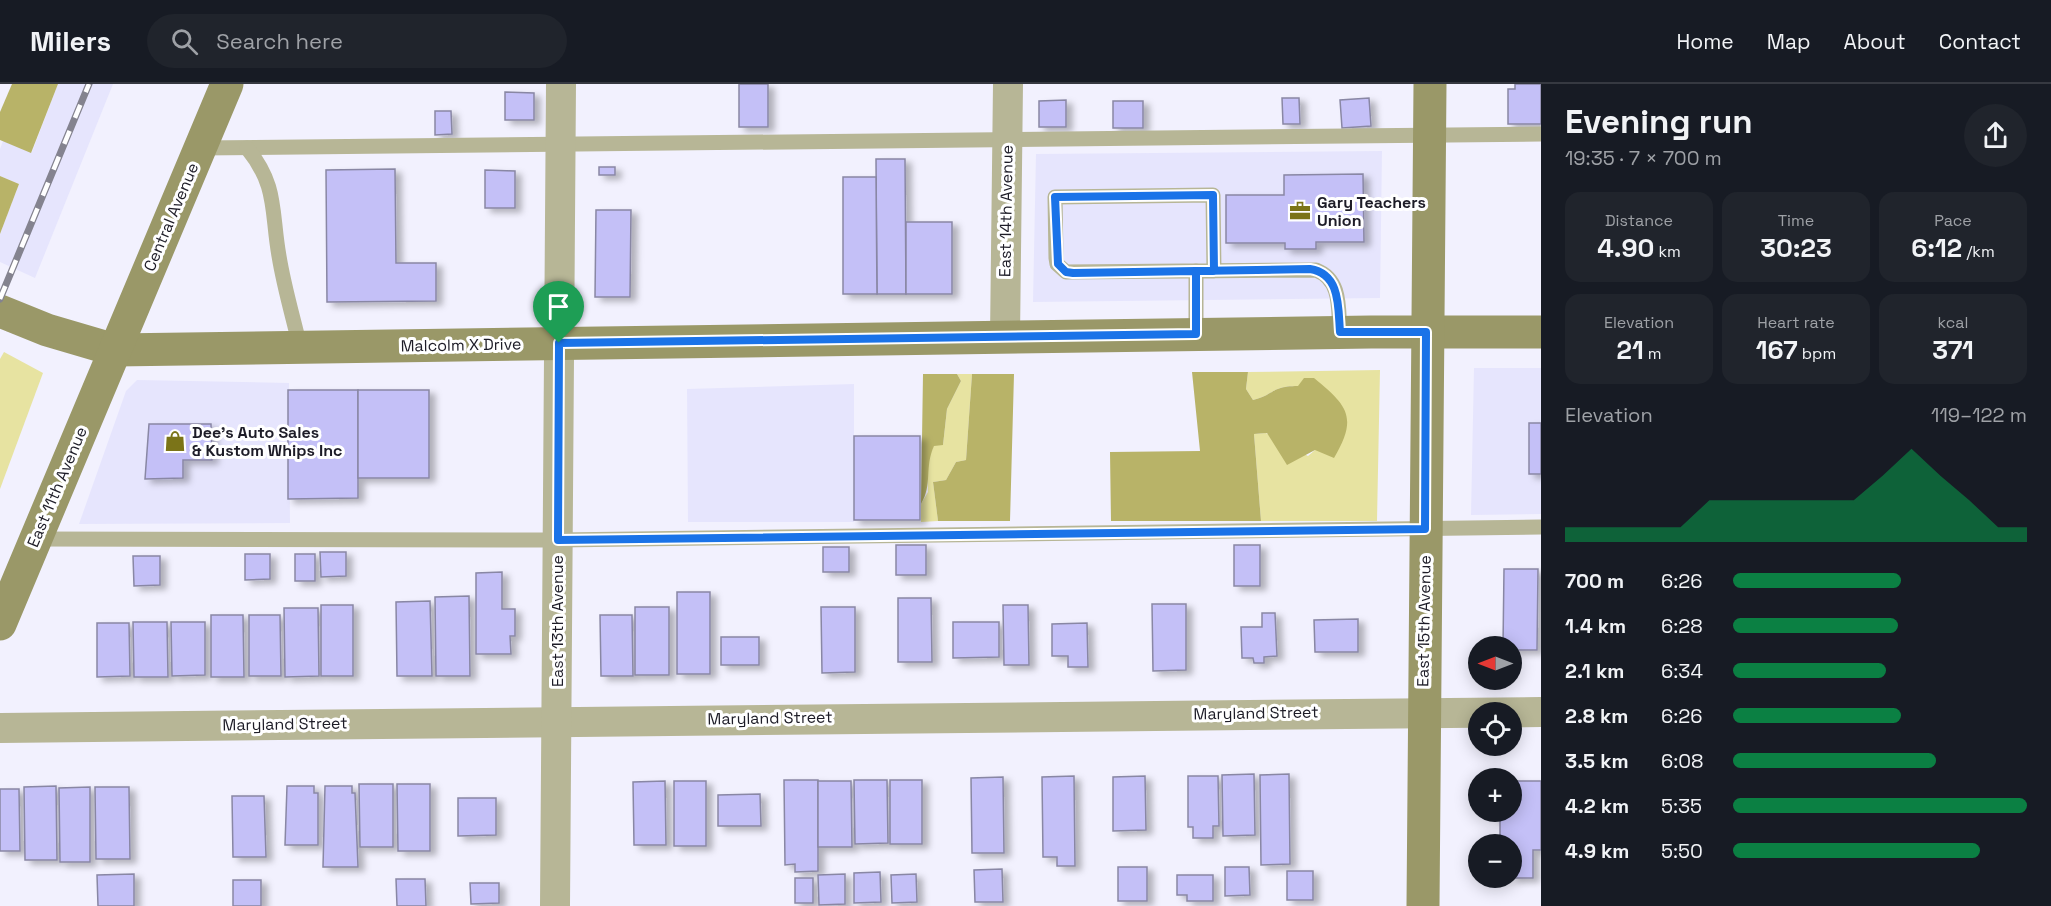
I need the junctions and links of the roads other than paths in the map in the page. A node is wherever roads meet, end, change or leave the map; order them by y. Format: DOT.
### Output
graph roads {
  1 [pos="227,84"];
  2 [pos="561,84"];
  3 [pos="1008,84"];
  4 [pos="1430,84"];
  5 [pos="1541,134"];
  6 [pos="1429,135"];
  7 [pos="1007,139"];
  8 [pos="561,144"];
  9 [pos="200,148"];
  10 [pos="247,148"];
  11 [pos="1196,271"];
  12 [pos="1214,271"];
  13 [pos="0,311"];
  14 [pos="1340,332"];
  15 [pos="1426,332"];
  16 [pos="1541,332"];
  17 [pos="1196,334"];
  18 [pos="1005,337"];
  19 [pos="559,343"];
  20 [pos="300,347"];
  21 [pos="115,350"];
  22 [pos="1541,528"];
  23 [pos="1425,529"];
  24 [pos="35,539"];
  25 [pos="558,540"];
  26 [pos="0,624"];
  27 [pos="1423,712"];
  28 [pos="1541,712"];
  29 [pos="556,721"];
  30 [pos="0,728"];
  31 [pos="555,906"];
  32 [pos="1423,906"];
  1 -- 9 [label="street, Central Avenue"];
  2 -- 8 [label="street, East 13th Avenue"];
  3 -- 7 [label="street, East 14th Avenue"];
  4 -- 6 [label="street, East 15th Avenue"];
  5 -- 6 [label="lane"];
  6 -- 7 [label="lane"];
  6 -- 15 [label="street, East 15th Avenue"];
  7 -- 8 [label="lane"];
  7 -- 18 [label="street, East 14th Avenue"];
  8 -- 10 [label="lane"];
  8 -- 19 [label="street, East 13th Avenue"];
  9 -- 10 [label="lane"];
  9 -- 21 [label="street, Central Avenue"];
  10 -- 20 [label="lane"];
  11 -- 12 [label="lane"];
  11 -- 12 [label="lane"];
  11 -- 17 [label="lane"];
  12 -- 14 [label="lane"];
  13 -- 21 [label="street, Malcolm X Drive"];
  14 -- 15 [label="street, Malcolm X Drive"];
  14 -- 17 [label="street, Malcolm X Drive"];
  15 -- 16 [label="street, Malcolm X Drive"];
  15 -- 23 [label="street, East 15th Avenue"];
  17 -- 18 [label="street, Malcolm X Drive"];
  18 -- 19 [label="street, Malcolm X Drive"];
  19 -- 20 [label="street, Malcolm X Drive"];
  19 -- 25 [label="street, East 13th Avenue"];
  20 -- 21 [label="street, Malcolm X Drive"];
  21 -- 24 [label="street, East 11th Avenue"];
  22 -- 23 [label="lane"];
  23 -- 25 [label="lane"];
  23 -- 27 [label="street, East 15th Avenue"];
  24 -- 25 [label="lane"];
  24 -- 26 [label="street, East 11th Avenue"];
  25 -- 29 [label="street, East 13th Avenue"];
  27 -- 28 [label="street, Maryland Street"];
  27 -- 29 [label="street, Maryland Street"];
  27 -- 32 [label="street, East 15th Avenue"];
  29 -- 30 [label="street, Maryland Street"];
  29 -- 31 [label="street, East 13th Avenue"];
}
